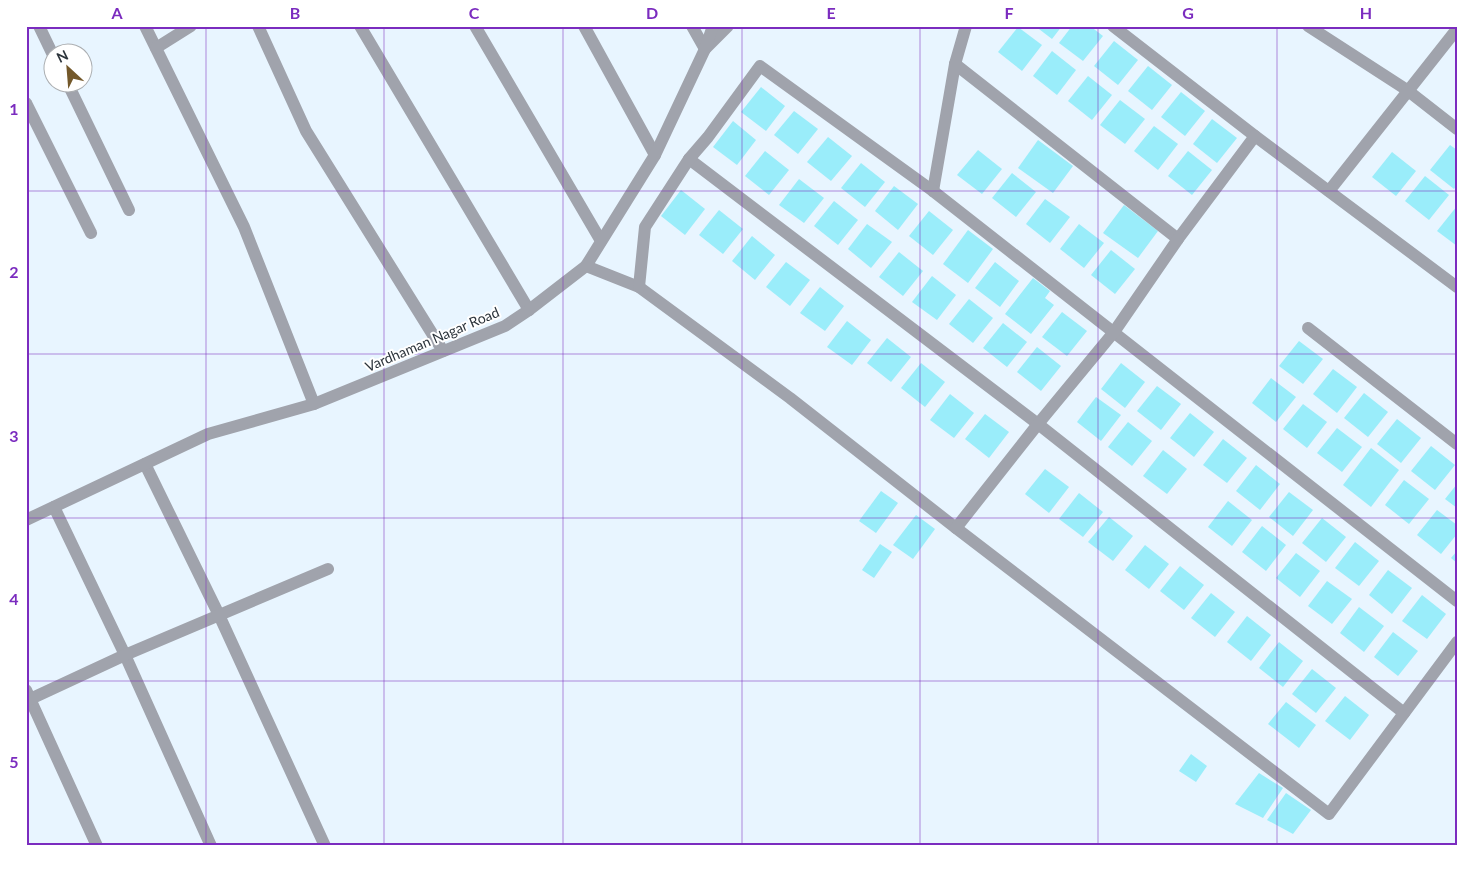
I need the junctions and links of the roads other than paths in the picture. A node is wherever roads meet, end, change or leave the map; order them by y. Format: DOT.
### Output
graph roads {
  1 [pos="39,26"];
  2 [pos="145,26"];
  3 [pos="191,26"];
  4 [pos="258,26"];
  5 [pos="360,26"];
  6 [pos="475,26"];
  7 [pos="584,26"];
  8 [pos="692,26"];
  9 [pos="713,26"];
  10 [pos="728,26"];
  11 [pos="957,26"];
  12 [pos="971,26"];
  13 [pos="1113,26"];
  14 [pos="1308,26"];
  15 [pos="966,27"];
  16 [pos="1457,29"];
  17 [pos="47,42"];
  18 [pos="156,48"];
  19 [pos="705,49"];
  20 [pos="955,64"];
  21 [pos="1407,90"];
  22 [pos="72,92"];
  23 [pos="26,103"];
  24 [pos="1457,129"];
  25 [pos="1255,136"];
  26 [pos="655,155"];
  27 [pos="690,159"];
  28 [pos="933,191"];
  29 [pos="1329,191"];
  30 [pos="129,210"];
  31 [pos="91,233"];
  32 [pos="1178,239"];
  33 [pos="601,241"];
  34 [pos="586,266"];
  35 [pos="639,287"];
  36 [pos="1457,287"];
  37 [pos="529,310"];
  38 [pos="1308,328"];
  39 [pos="1114,332"];
  40 [pos="443,351"];
  41 [pos="314,404"];
  42 [pos="1038,424"];
  43 [pos="1457,444"];
  44 [pos="145,464"];
  45 [pos="54,507"];
  46 [pos="26,520"];
  47 [pos="956,528"];
  48 [pos="328,569"];
  49 [pos="1457,601"];
  50 [pos="219,615"];
  51 [pos="1457,642"];
  52 [pos="125,655"];
  53 [pos="28,696"];
  54 [pos="1404,713"];
  55 [pos="97,846"];
  56 [pos="211,846"];
  57 [pos="325,846"];
  1 -- 17 [label="street"];
  2 -- 18 [label="street"];
  3 -- 18 [label="street"];
  4 -- 40 [label="street"];
  5 -- 37 [label="street"];
  6 -- 33 [label="street"];
  7 -- 26 [label="street"];
  8 -- 19 [label="street"];
  9 -- 19 [label="street, Vardhaman Nagar Road"];
  10 -- 19 [label="street"];
  11 -- 15 [label="street"];
  12 -- 15 [label="street"];
  13 -- 25 [label="street"];
  14 -- 21 [label="street"];
  15 -- 20 [label="street"];
  16 -- 21 [label="street"];
  18 -- 41 [label="street"];
  19 -- 26 [label="street, Vardhaman Nagar Road"];
  20 -- 28 [label="street"];
  20 -- 32 [label="street"];
  21 -- 24 [label="street"];
  21 -- 29 [label="street"];
  22 -- 30 [label="street"];
  23 -- 31 [label="street"];
  25 -- 29 [label="street"];
  25 -- 32 [label="street"];
  26 -- 33 [label="street, Vardhaman Nagar Road"];
  27 -- 28 [label="street"];
  27 -- 35 [label="street"];
  27 -- 42 [label="street"];
  28 -- 39 [label="street"];
  29 -- 36 [label="street"];
  32 -- 39 [label="street"];
  33 -- 34 [label="street, Vardhaman Nagar Road"];
  34 -- 35 [label="street"];
  34 -- 37 [label="street, Vardhaman Nagar Road"];
  35 -- 47 [label="street"];
  37 -- 40 [label="street, Vardhaman Nagar Road"];
  38 -- 43 [label="street"];
  39 -- 42 [label="street"];
  39 -- 49 [label="street"];
  40 -- 41 [label="street, Vardhaman Nagar Road"];
  41 -- 44 [label="street, Vardhaman Nagar Road"];
  42 -- 47 [label="street"];
  42 -- 54 [label="street"];
  44 -- 45 [label="street, Vardhaman Nagar Road"];
  44 -- 50 [label="street"];
  45 -- 46 [label="street, Vardhaman Nagar Road"];
  45 -- 52 [label="street"];
  47 -- 54 [label="street"];
  48 -- 50 [label="street"];
  50 -- 52 [label="street"];
  50 -- 57 [label="street"];
  51 -- 54 [label="street"];
  52 -- 53 [label="street"];
  52 -- 56 [label="street"];
  53 -- 55 [label="street"];
}
